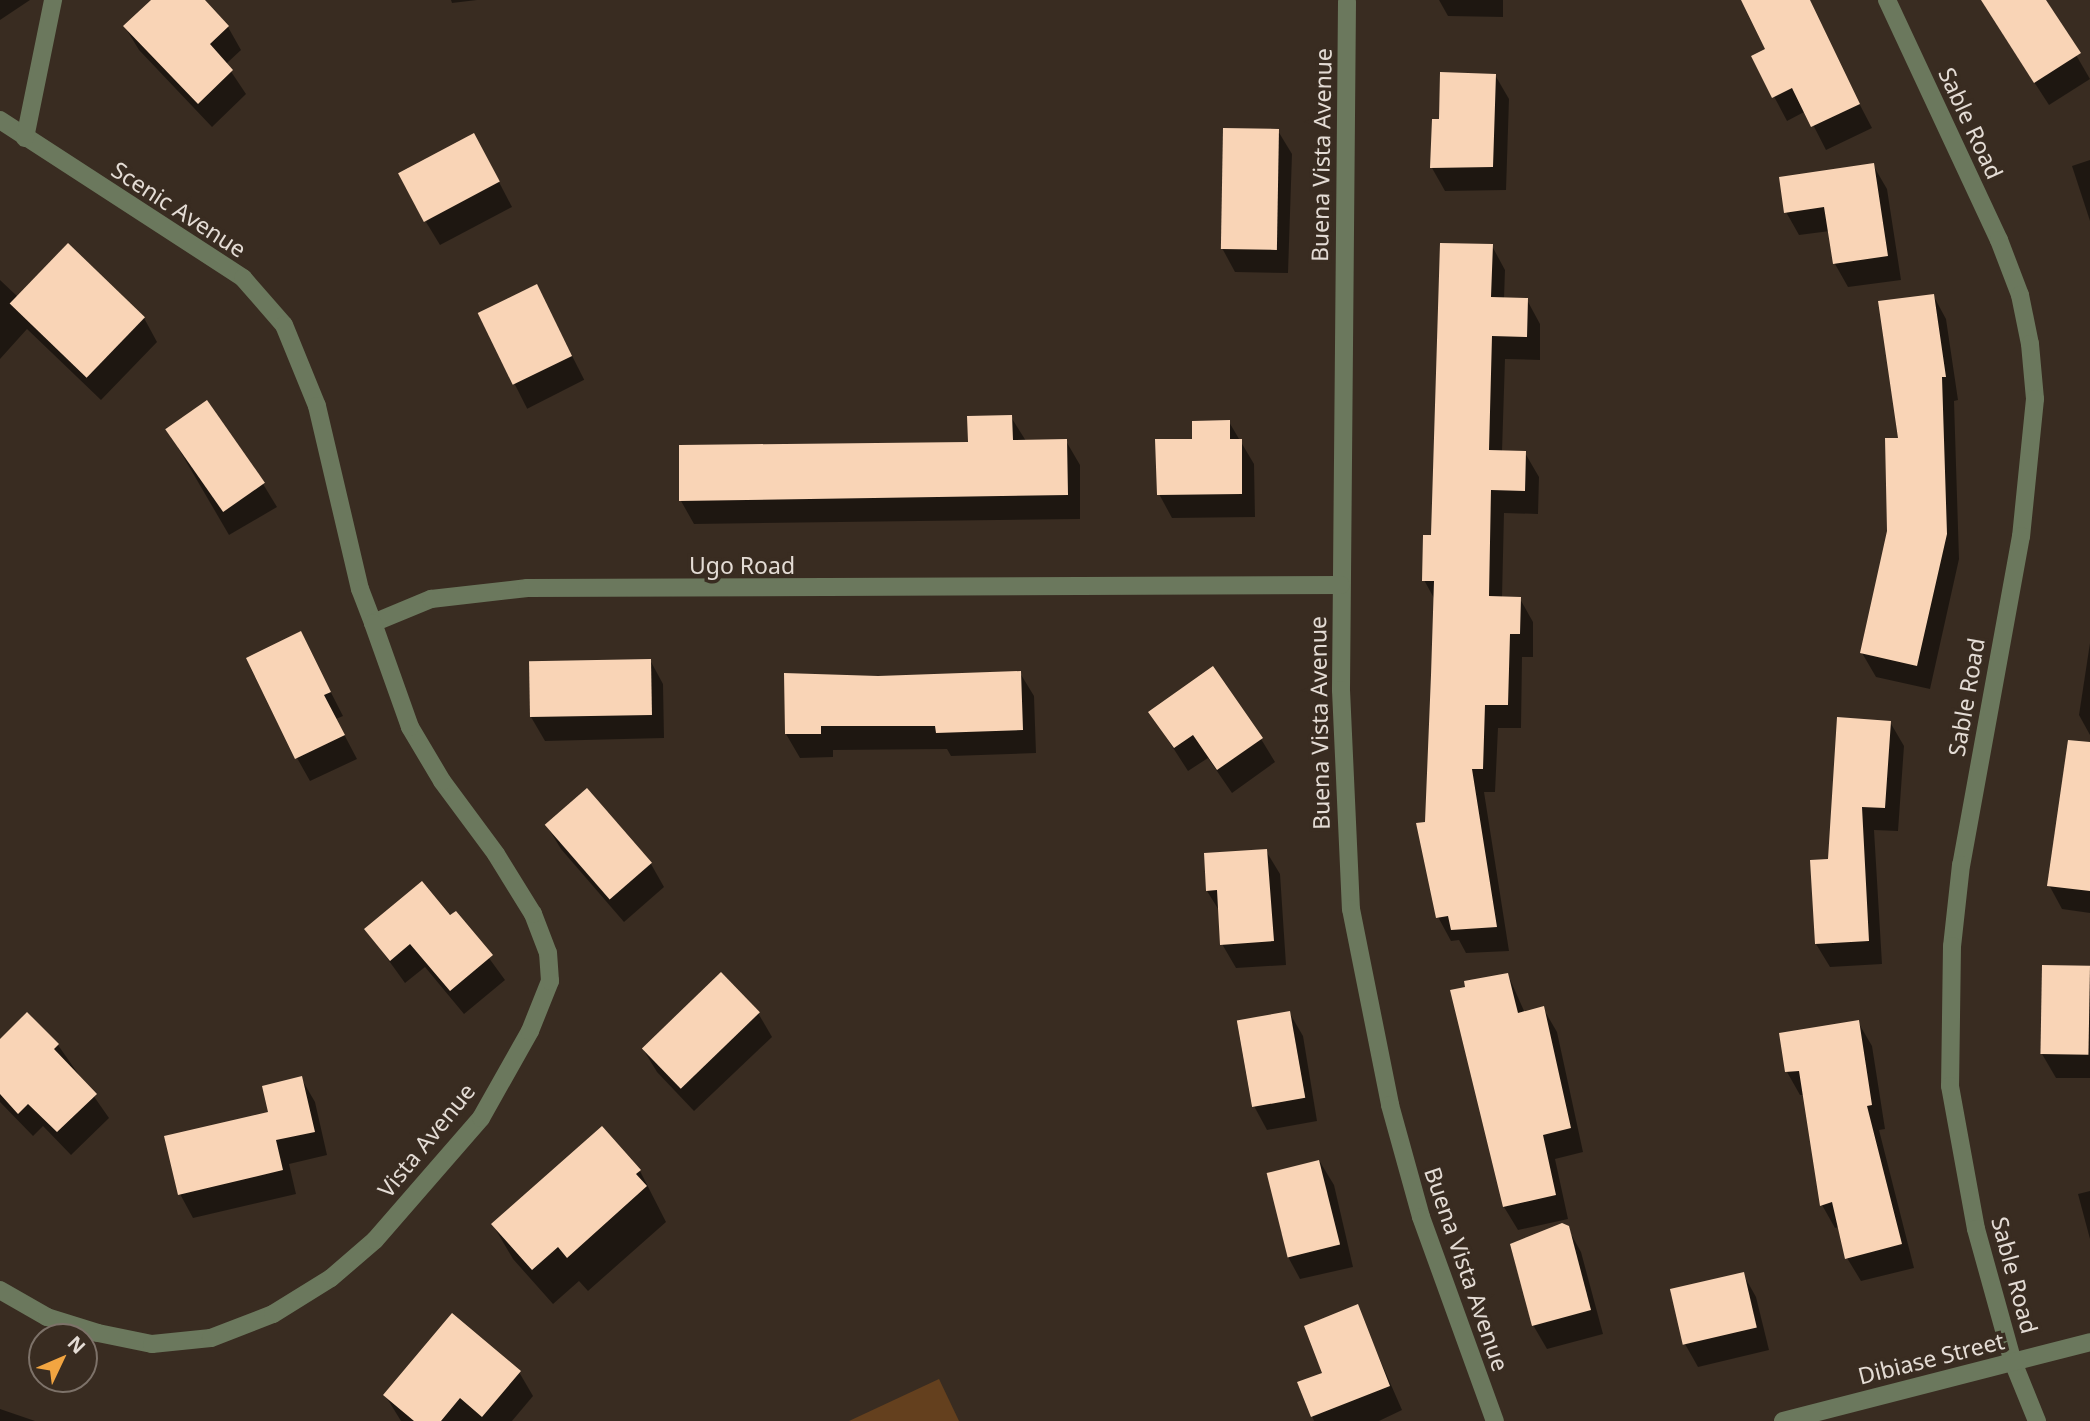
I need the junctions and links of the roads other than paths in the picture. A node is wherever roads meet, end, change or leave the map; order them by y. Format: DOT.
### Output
graph roads {
  1 [pos="54,0"];
  2 [pos="1887,0"];
  3 [pos="1347,2"];
  4 [pos="0,120"];
  5 [pos="24,138"];
  6 [pos="1341,585"];
  7 [pos="373,623"];
  8 [pos="0,1290"];
  9 [pos="2090,1342"];
  10 [pos="2013,1362"];
  11 [pos="1495,1421"];
  12 [pos="1783,1421"];
  13 [pos="2037,1421"];
  1 -- 5 [label="street"];
  2 -- 10 [label="street, Sable Road"];
  3 -- 6 [label="street, Buena Vista Avenue"];
  4 -- 5 [label="street, Scenic Avenue"];
  5 -- 7 [label="street, Scenic Avenue"];
  6 -- 7 [label="street, Ugo Road"];
  6 -- 11 [label="street, Buena Vista Avenue"];
  7 -- 8 [label="street, Vista Avenue"];
  9 -- 10 [label="street, Dibiase Street"];
  10 -- 12 [label="street, Dibiase Street"];
  10 -- 13 [label="street, Sable Road"];
}
